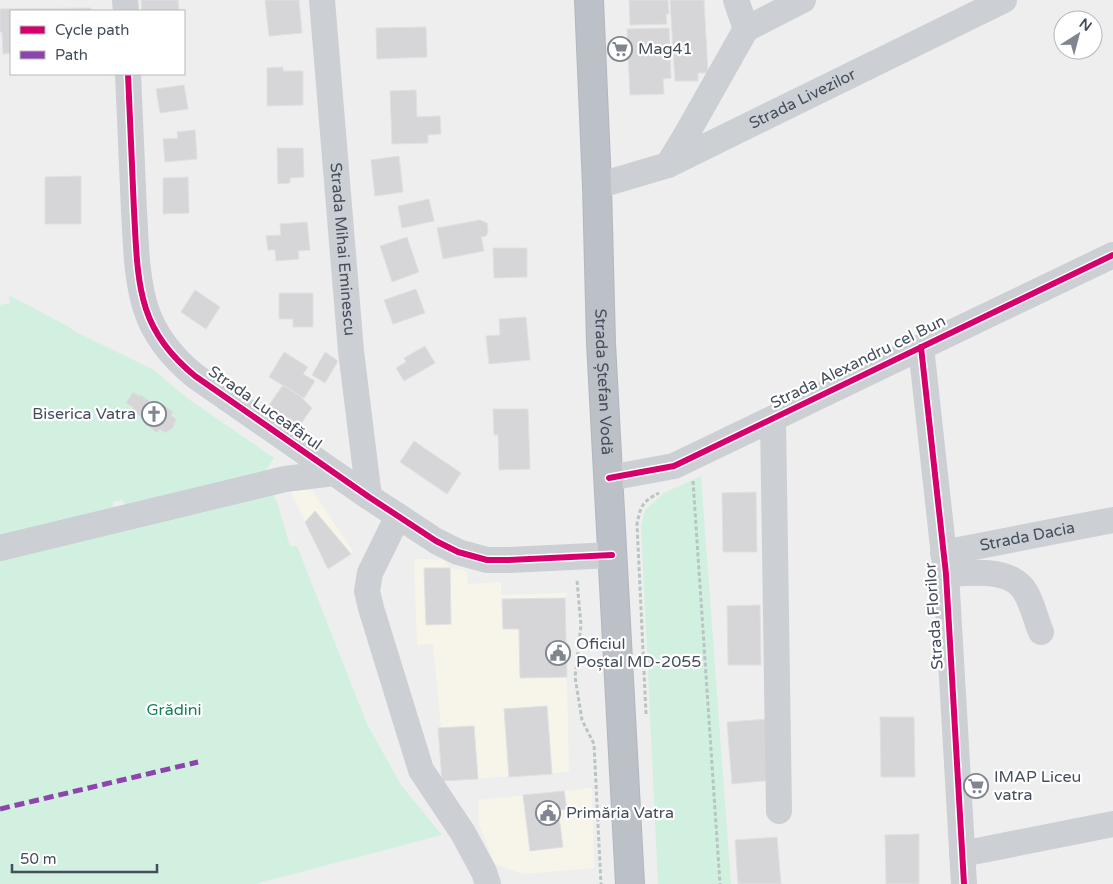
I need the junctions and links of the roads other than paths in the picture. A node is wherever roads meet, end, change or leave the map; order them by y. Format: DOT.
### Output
graph roads {
  1 [pos="322,0"];
  2 [pos="589,0"];
  3 [pos="736,0"];
  4 [pos="802,0"];
  5 [pos="1004,0"];
  6 [pos="746,29"];
  7 [pos="128,75"];
  8 [pos="668,165"];
  9 [pos="597,186"];
  10 [pos="1113,255"];
  11 [pos="921,347"];
  12 [pos="773,419"];
  13 [pos="334,473"];
  14 [pos="609,478"];
  15 [pos="369,497"];
  16 [pos="398,516"];
  17 [pos="1113,520"];
  18 [pos="0,548"];
  19 [pos="612,555"];
  20 [pos="944,563"];
  21 [pos="1041,632"];
  22 [pos="779,811"];
  23 [pos="1113,824"];
  24 [pos="962,854"];
  25 [pos="488,884"];
  26 [pos="630,884"];
  27 [pos="964,884"];
  1 -- 15 [label="street, Strada Mihai Eminescu"];
  2 -- 9 [label="highway, Strada Ștefan Vodă"];
  3 -- 6 [label="street"];
  4 -- 6 [label="street"];
  5 -- 8 [label="street, Strada Livezilor"];
  6 -- 8 [label="street"];
  7 -- 13 [label="street, Strada Luceafărul"];
  8 -- 9 [label="street, Strada Livezilor"];
  9 -- 14 [label="highway, Strada Ștefan Vodă"];
  10 -- 11 [label="street, Strada Alexandru cel Bun"];
  11 -- 12 [label="street, Strada Alexandru cel Bun"];
  11 -- 20 [label="street, Strada Florilor"];
  12 -- 14 [label="street, Strada Alexandru cel Bun"];
  12 -- 22 [label="street"];
  13 -- 15 [label="street, Strada Luceafărul"];
  13 -- 18 [label="street"];
  14 -- 19 [label="highway, Strada Ștefan Vodă"];
  15 -- 16 [label="street, Strada Luceafărul"];
  16 -- 19 [label="street, Strada Luceafărul"];
  16 -- 25 [label="street"];
  17 -- 20 [label="street, Strada Dacia"];
  19 -- 26 [label="highway, Strada Ștefan Vodă"];
  20 -- 21 [label="street"];
  20 -- 24 [label="street, Strada Florilor"];
  23 -- 24 [label="street"];
  24 -- 27 [label="street, Strada Florilor"];
}
